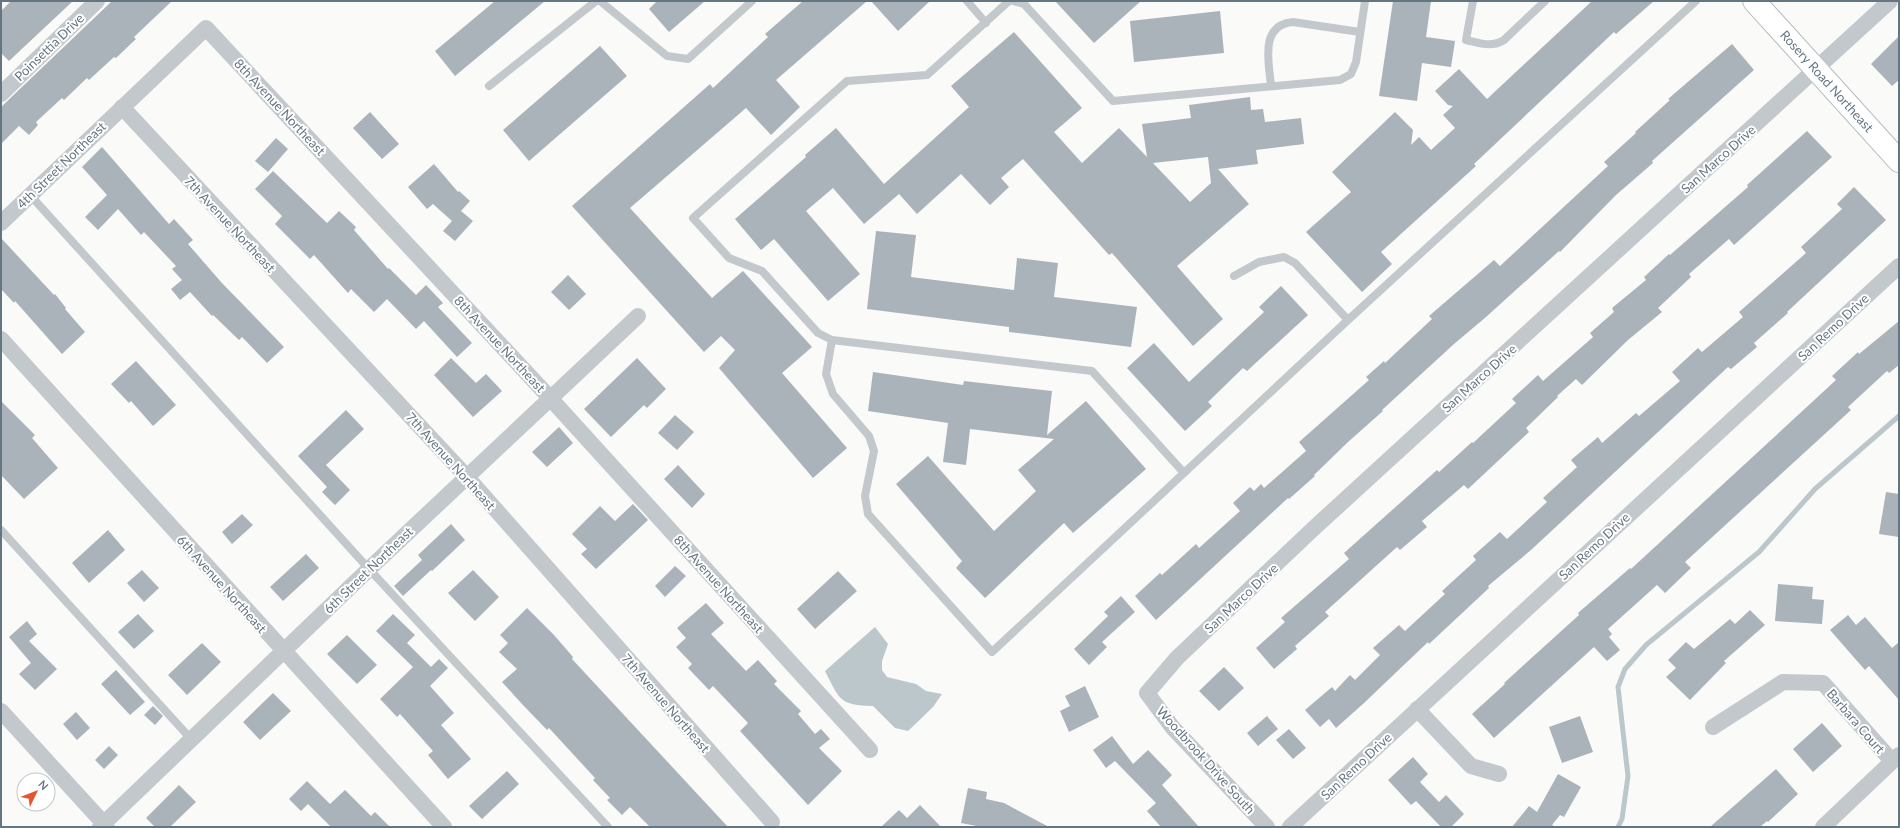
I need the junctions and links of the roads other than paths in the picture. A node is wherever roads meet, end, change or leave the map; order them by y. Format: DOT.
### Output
graph roads {
  1 [pos="97,1"];
  2 [pos="596,1"];
  3 [pos="600,1"];
  4 [pos="752,1"];
  5 [pos="967,1"];
  6 [pos="1009,1"];
  7 [pos="1012,1"];
  8 [pos="1365,1"];
  9 [pos="1473,1"];
  10 [pos="1545,1"];
  11 [pos="1696,1"];
  12 [pos="1754,1"];
  13 [pos="1890,1"];
  14 [pos="986,23"];
  15 [pos="1360,32"];
  16 [pos="1817,69"];
  17 [pos="490,86"];
  18 [pos="1271,86"];
  19 [pos="1,94"];
  20 [pos="122,107"];
  21 [pos="1899,161"];
  22 [pos="30,195"];
  23 [pos="1,223"];
  24 [pos="1899,266"];
  25 [pos="1234,276"];
  26 [pos="638,316"];
  27 [pos="1348,320"];
  28 [pos="1,339"];
  29 [pos="832,340"];
  30 [pos="550,398"];
  31 [pos="1184,473"];
  32 [pos="466,476"];
  33 [pos="1,530"];
  34 [pos="368,569"];
  35 [pos="282,651"];
  36 [pos="1147,693"];
  37 [pos="1417,709"];
  38 [pos="1,711"];
  39 [pos="1713,727"];
  40 [pos="191,739"];
  41 [pos="870,750"];
  42 [pos="1895,758"];
  43 [pos="1499,774"];
  44 [pos="772,825"];
  45 [pos="104,826"];
  46 [pos="444,827"];
  47 [pos="608,827"];
  48 [pos="1267,827"];
  49 [pos="1290,827"];
  50 [pos="1823,827"];
  1 -- 19 [label="street, Poinsettia Drive"];
  2 -- 17 [label="lane"];
  3 -- 4 [label="lane"];
  5 -- 14 [label="lane"];
  6 -- 14 [label="lane"];
  7 -- 18 [label="lane"];
  8 -- 15 [label="lane"];
  9 -- 10 [label="lane"];
  11 -- 27 [label="lane"];
  12 -- 16 [label="street, Rosery Road Northeast"];
  13 -- 16 [label="street, San Marco Drive"];
  14 -- 29 [label="lane"];
  15 -- 18 [label="lane"];
  15 -- 18 [label="lane"];
  16 -- 21 [label="street, Rosery Road Northeast"];
  16 -- 36 [label="street, San Marco Drive"];
  20 -- 22 [label="street, 4th Street Northeast"];
  20 -- 30 [label="street, 8th Avenue Northeast"];
  20 -- 32 [label="street, 7th Avenue Northeast"];
  22 -- 23 [label="street, 4th Street Northeast"];
  22 -- 34 [label="lane"];
  24 -- 37 [label="street, San Remo Drive"];
  25 -- 27 [label="lane"];
  26 -- 30 [label="street, 6th Street Northeast"];
  27 -- 31 [label="lane"];
  28 -- 35 [label="street, 6th Avenue Northeast"];
  29 -- 31 [label="lane"];
  29 -- 31 [label="lane"];
  30 -- 32 [label="street, 6th Street Northeast"];
  30 -- 41 [label="street, 8th Avenue Northeast"];
  32 -- 34 [label="street, 6th Street Northeast"];
  32 -- 44 [label="street, 7th Avenue Northeast"];
  33 -- 40 [label="lane"];
  34 -- 35 [label="street, 6th Street Northeast"];
  34 -- 47 [label="lane"];
  35 -- 40 [label="street, 6th Street Northeast"];
  35 -- 46 [label="street, 6th Avenue Northeast"];
  36 -- 48 [label="street, Woodbrook Drive South"];
  37 -- 43 [label="street"];
  37 -- 49 [label="street, San Remo Drive"];
  38 -- 45 [label="street"];
  39 -- 42 [label="street, Barbara Court"];
  40 -- 45 [label="street, 6th Street Northeast"];
  42 -- 50 [label="street"];
}
